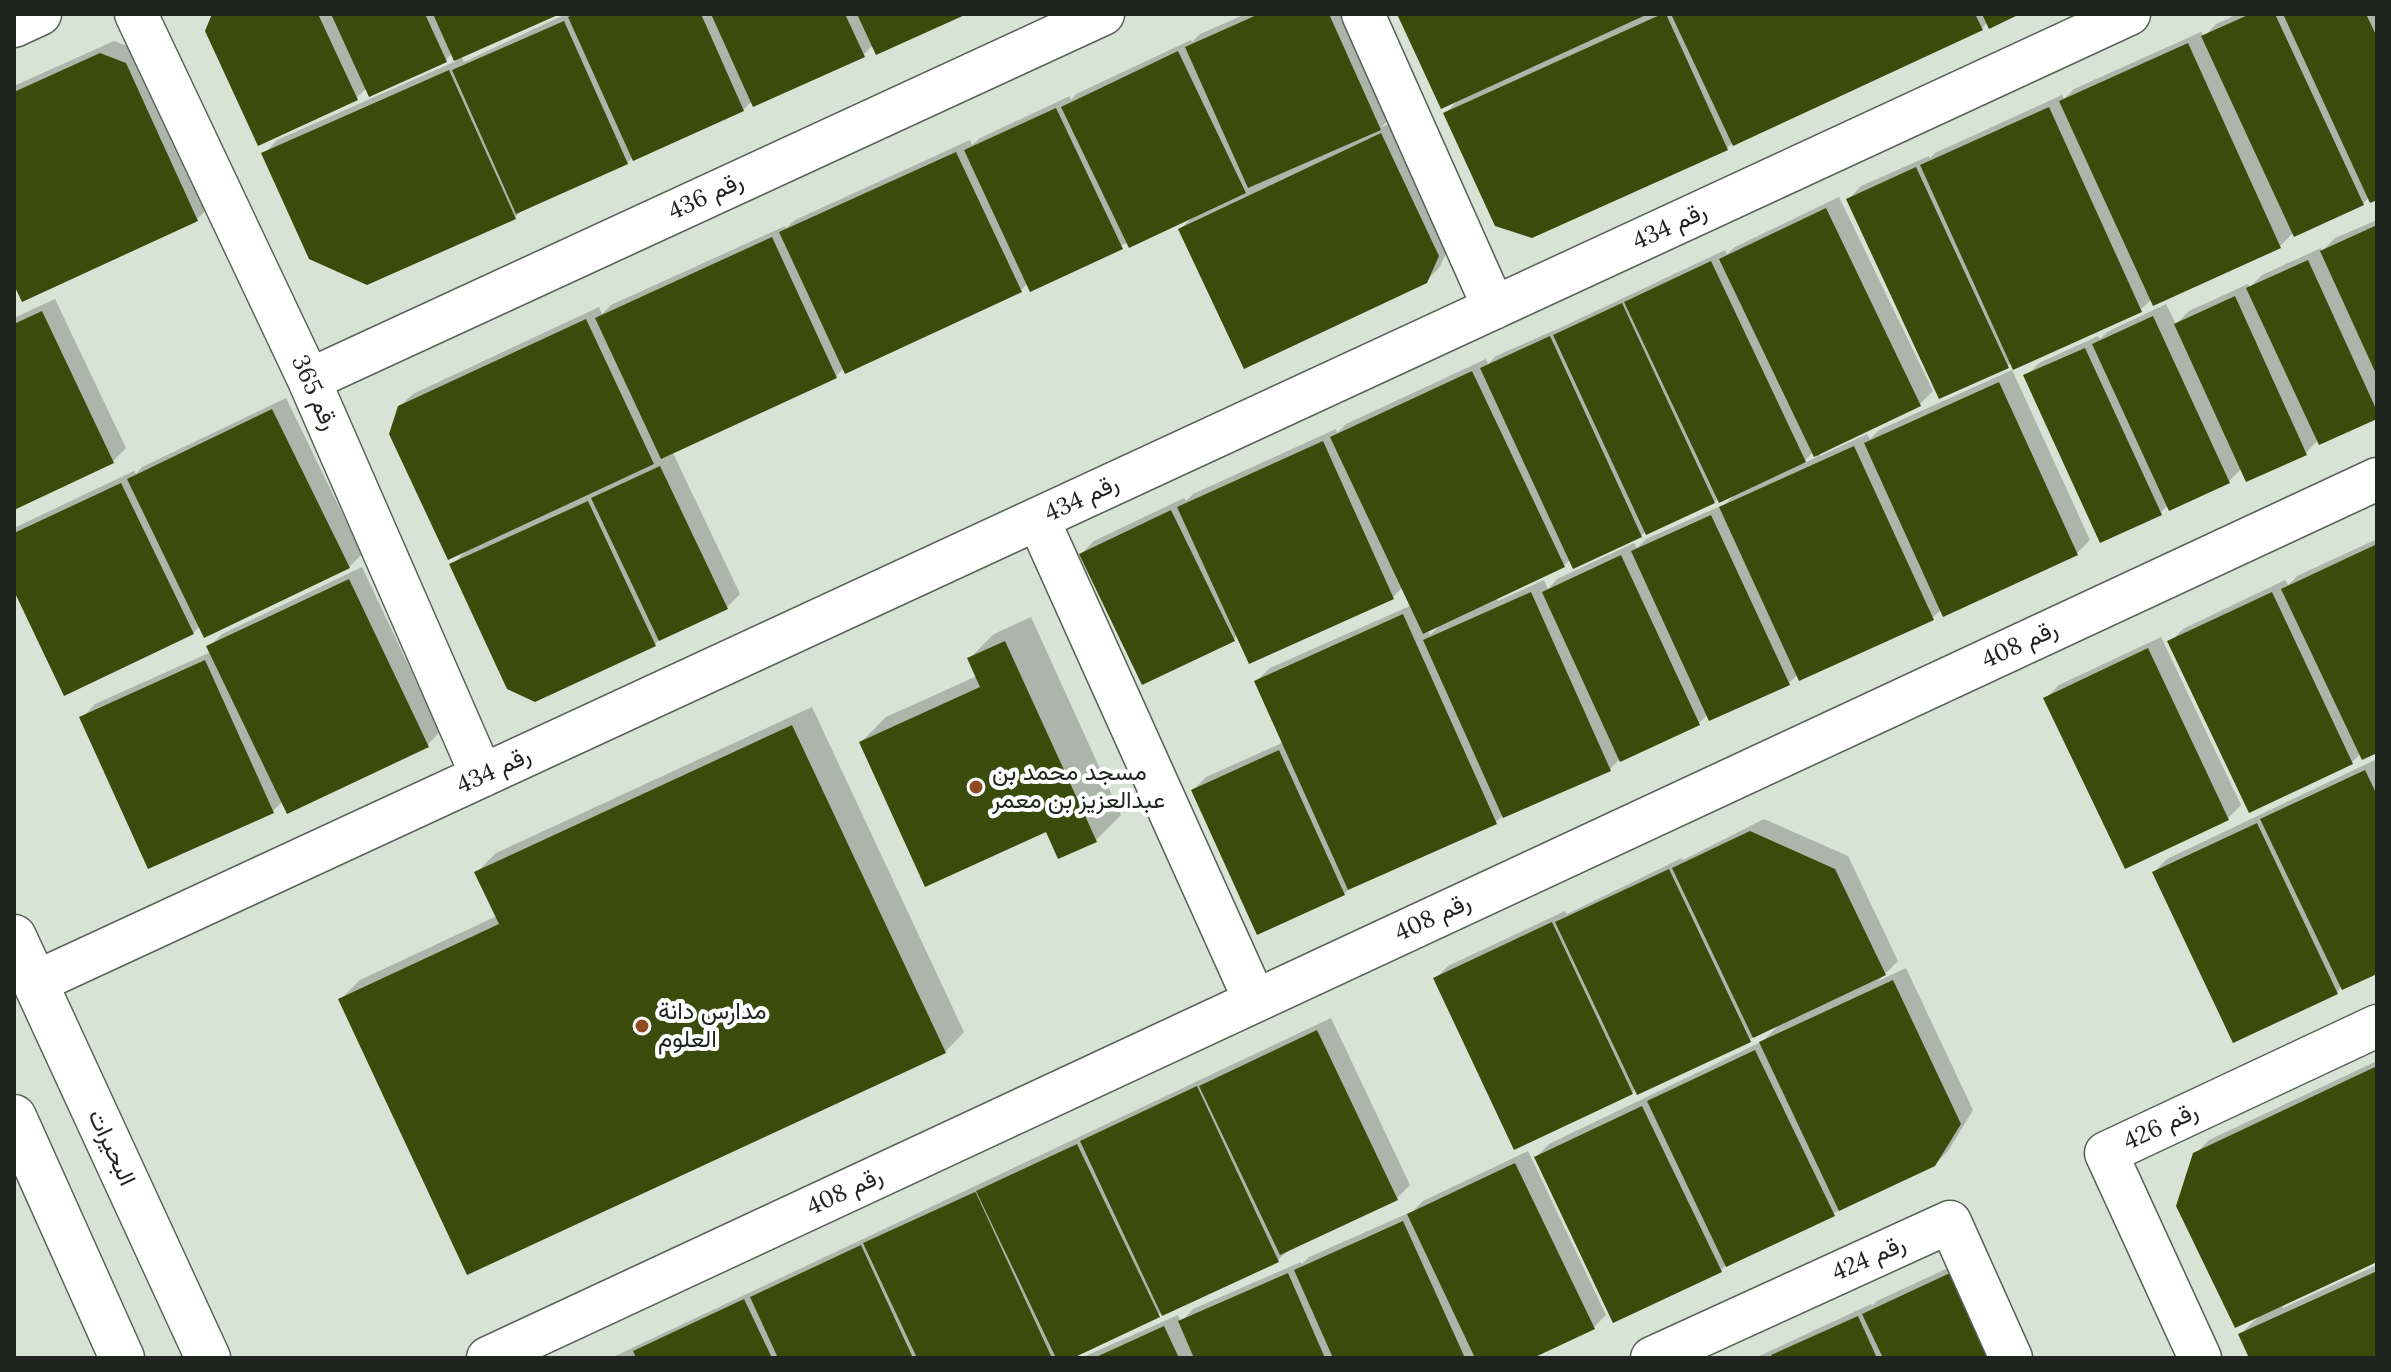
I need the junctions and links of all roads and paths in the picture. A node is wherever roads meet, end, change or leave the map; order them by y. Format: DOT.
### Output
graph roads {
  1 [pos="40,14"];
  2 [pos="136,14"];
  3 [pos="1103,14"];
  4 [pos="1363,14"];
  5 [pos="2129,14"];
  6 [pos="14,26"];
  7 [pos="1494,308"];
  8 [pos="309,380"];
  9 [pos="2377,479"];
  10 [pos="1038,519"];
  11 [pos="482,776"];
  12 [pos="23,967"];
  13 [pos="1255,1001"];
  14 [pos="2377,1026"];
  15 [pos="14,1117"];
  16 [pos="122,1358"];
  17 [pos="208,1358"];
  18 [pos="488,1358"];
  19 [pos="1652,1358"];
  20 [pos="2011,1358"];
  21 [pos="2200,1358"];
  1 -- 6 [label="street"];
  2 -- 8 [label="street, رقم 365"];
  3 -- 8 [label="street, رقم 436"];
  4 -- 7 [label="street"];
  5 -- 7 [label="street, رقم 434"];
  7 -- 10 [label="street, رقم 434"];
  8 -- 11 [label="street, رقم 365"];
  9 -- 13 [label="street, رقم 408"];
  10 -- 11 [label="street, رقم 434"];
  10 -- 13 [label="street"];
  11 -- 12 [label="street, رقم 434"];
  12 -- 17 [label="street, البحيرات"];
  13 -- 18 [label="street, رقم 408"];
  14 -- 21 [label="street, رقم 426"];
  15 -- 16 [label="street"];
  19 -- 20 [label="street, رقم 424"];
}
